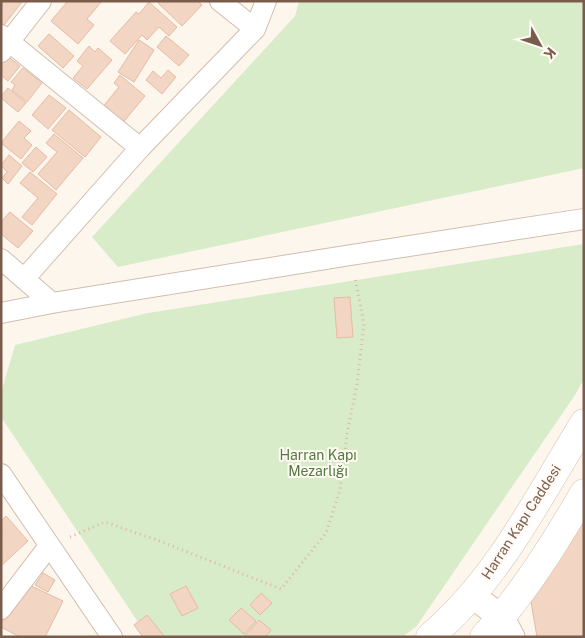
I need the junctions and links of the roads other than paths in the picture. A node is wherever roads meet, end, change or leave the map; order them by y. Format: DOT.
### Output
graph roads {
  1 [pos="41,1"];
  2 [pos="220,1"];
  3 [pos="266,1"];
  4 [pos="255,29"];
  5 [pos="4,43"];
  6 [pos="140,148"];
  7 [pos="584,219"];
  8 [pos="1,259"];
  9 [pos="24,279"];
  10 [pos="52,304"];
  11 [pos="1,313"];
  12 [pos="584,423"];
  13 [pos="1,474"];
  14 [pos="584,493"];
  15 [pos="49,546"];
  16 [pos="473,596"];
  17 [pos="1,609"];
  18 [pos="499,630"];
  19 [pos="438,635"];
  20 [pos="112,637"];
  1 -- 5 [label="street"];
  2 -- 4 [label="street"];
  3 -- 4 [label="street"];
  4 -- 6 [label="street"];
  5 -- 6 [label="street"];
  6 -- 9 [label="street"];
  7 -- 10 [label="street"];
  8 -- 9 [label="street"];
  9 -- 10 [label="street"];
  10 -- 11 [label="street"];
  12 -- 16 [label="main road, Harran Kapı Caddesi"];
  13 -- 15 [label="street"];
  14 -- 18 [label="main road"];
  15 -- 17 [label="street"];
  15 -- 20 [label="street"];
  16 -- 18 [label="street"];
  16 -- 19 [label="main road, Harran Kapı Caddesi"];
}
